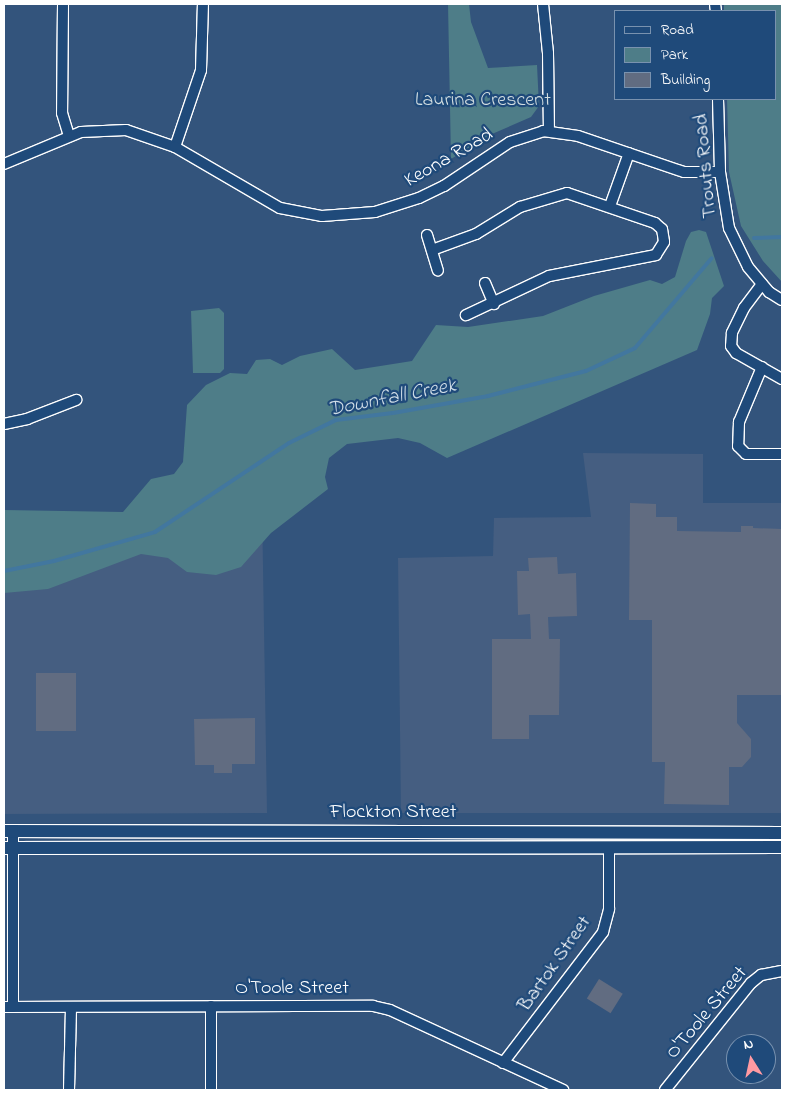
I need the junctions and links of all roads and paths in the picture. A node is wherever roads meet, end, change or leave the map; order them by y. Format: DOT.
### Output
graph roads {
  1 [pos="62,4"];
  2 [pos="203,4"];
  3 [pos="543,4"];
  4 [pos="718,100"];
  5 [pos="549,131"];
  6 [pos="69,136"];
  7 [pos="174,147"];
  8 [pos="629,153"];
  9 [pos="4,164"];
  10 [pos="720,172"];
  11 [pos="610,206"];
  12 [pos="427,235"];
  13 [pos="432,250"];
  14 [pos="438,270"];
  15 [pos="486,283"];
  16 [pos="762,284"];
  17 [pos="782,300"];
  18 [pos="494,304"];
  19 [pos="466,315"];
  20 [pos="762,367"];
  21 [pos="782,379"];
  22 [pos="76,400"];
  23 [pos="4,424"];
  24 [pos="782,454"];
  25 [pos="8,831"];
  26 [pos="782,833"];
  27 [pos="609,846"];
  28 [pos="782,847"];
  29 [pos="8,848"];
  30 [pos="782,971"];
  31 [pos="211,1006"];
  32 [pos="8,1007"];
  33 [pos="72,1007"];
  34 [pos="503,1063"];
  35 [pos="69,1090"];
  36 [pos="211,1090"];
  37 [pos="563,1090"];
  38 [pos="665,1090"];
  1 -- 6 [label="street"];
  2 -- 7 [label="street"];
  3 -- 5 [label="street"];
  4 -- 10 [label="street, Trouts Road"];
  5 -- 7 [label="street, Keona Road"];
  5 -- 8 [label="street, Keona Road"];
  6 -- 7 [label="street, Keona Road"];
  6 -- 9 [label="street, Keona Road"];
  8 -- 10 [label="street, Keona Road"];
  8 -- 11 [label="street"];
  10 -- 16 [label="street, Trouts Road"];
  11 -- 13 [label="street"];
  11 -- 18 [label="street"];
  12 -- 13 [label="street"];
  13 -- 14 [label="street"];
  15 -- 18 [label="street"];
  16 -- 17 [label="street, Trouts Road"];
  16 -- 20 [label="street"];
  18 -- 19 [label="street"];
  20 -- 21 [label="street"];
  20 -- 24 [label="street"];
  22 -- 23 [label="street"];
  25 -- 26 [label="street, Flockton Street"];
  25 -- 29 [label="street"];
  27 -- 28 [label="street, Flockton Street"];
  27 -- 29 [label="street, Flockton Street"];
  27 -- 34 [label="street, Bartok Street"];
  29 -- 32 [label="street"];
  30 -- 38 [label="street, O'Toole Street"];
  31 -- 33 [label="street, O'Toole Street"];
  31 -- 34 [label="street, O'Toole Street"];
  31 -- 36 [label="street"];
  32 -- 33 [label="street, O'Toole Street"];
  33 -- 35 [label="street"];
  34 -- 37 [label="street, O'Toole Street"];
}
